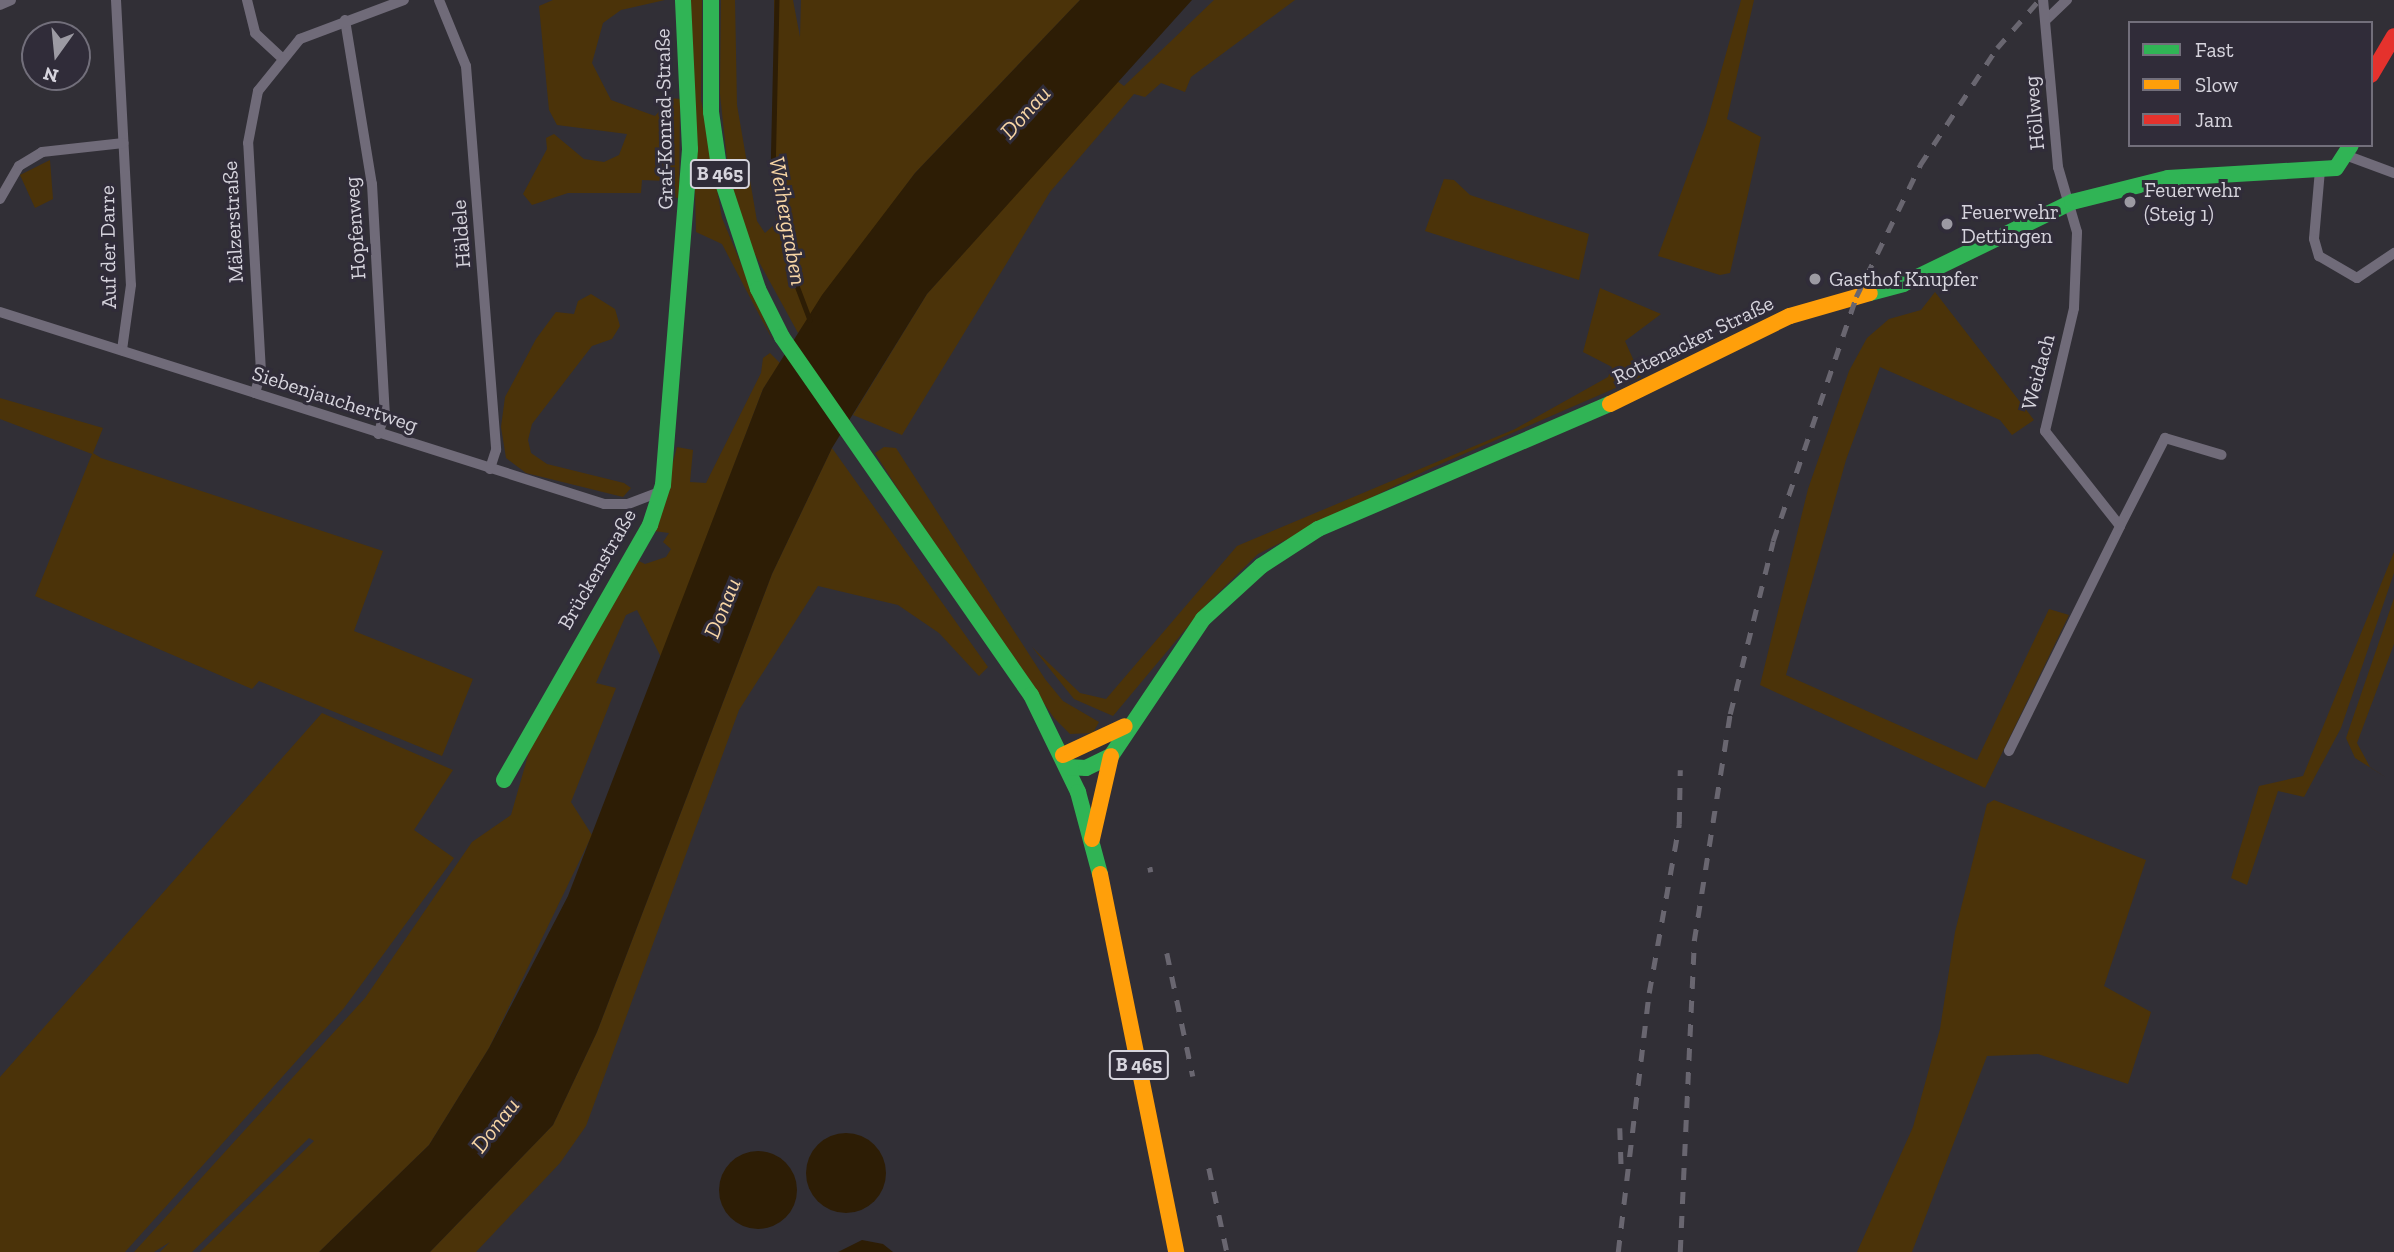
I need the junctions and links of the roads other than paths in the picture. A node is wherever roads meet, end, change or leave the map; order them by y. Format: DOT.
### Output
graph roads {
  1 [pos="11,0"];
  2 [pos="116,0"];
  3 [pos="247,0"];
  4 [pos="404,0"];
  5 [pos="439,0"];
  6 [pos="683,0"];
  7 [pos="711,0"];
  8 [pos="2043,0"];
  9 [pos="2067,0"];
  10 [pos="0,5"];
  11 [pos="2047,19"];
  12 [pos="345,20"];
  13 [pos="2394,36"];
  14 [pos="280,56"];
  15 [pos="2373,72"];
  16 [pos="124,143"];
  17 [pos="2349,151"];
  18 [pos="2320,170"];
  19 [pos="2394,173"];
  20 [pos="0,199"];
  21 [pos="2072,202"];
  22 [pos="686,237"];
  23 [pos="2394,253"];
  24 [pos="0,312"];
  25 [pos="122,351"];
  26 [pos="255,393"];
  27 [pos="378,434"];
  28 [pos="2222,455"];
  29 [pos="490,469"];
  30 [pos="660,492"];
  31 [pos="2120,526"];
  32 [pos="1125,726"];
  33 [pos="2009,751"];
  34 [pos="1111,756"];
  35 [pos="1065,761"];
  36 [pos="505,780"];
  37 [pos="1092,839"];
  38 [pos="1176,1252"];
  1 -- 10 [label="street"];
  2 -- 16 [label="street, Auf der Darre"];
  3 -- 14 [label="street"];
  4 -- 12 [label="street, Mälzerstraße"];
  5 -- 29 [label="street, Häldele"];
  6 -- 22 [label="main road, Graf-Konrad-Straße"];
  7 -- 35 [label="main road, B 465"];
  8 -- 11 [label="street, Höllweg"];
  9 -- 11 [label="street"];
  11 -- 21 [label="street, Höllweg"];
  12 -- 14 [label="street, Mälzerstraße"];
  12 -- 27 [label="street, Hopfenweg"];
  13 -- 15 [label="main road"];
  14 -- 26 [label="street, Mälzerstraße"];
  16 -- 20 [label="street"];
  16 -- 25 [label="street, Auf der Darre"];
  17 -- 18 [label="main road, Rottenacker Straße"];
  17 -- 19 [label="street"];
  18 -- 21 [label="main road, Rottenacker Straße"];
  18 -- 23 [label="street"];
  21 -- 31 [label="street, Weidach"];
  21 -- 32 [label="main road, Rottenacker Straße"];
  22 -- 30 [label="main road, Brückenstraße"];
  24 -- 25 [label="street, Siebenjauchertweg"];
  25 -- 26 [label="street, Siebenjauchertweg"];
  26 -- 27 [label="street, Siebenjauchertweg"];
  27 -- 29 [label="street, Siebenjauchertweg"];
  28 -- 31 [label="street"];
  29 -- 30 [label="street, Siebenjauchertweg"];
  30 -- 36 [label="main road, Brückenstraße"];
  31 -- 33 [label="street"];
  32 -- 34 [label="main road, Rottenacker Straße"];
  32 -- 35 [label="main road, Rottenacker Straße"];
  34 -- 35 [label="main road"];
  34 -- 37 [label="main road, Rottenacker Straße"];
  35 -- 37 [label="main road, B 465"];
  37 -- 38 [label="main road, B 465"];
}
